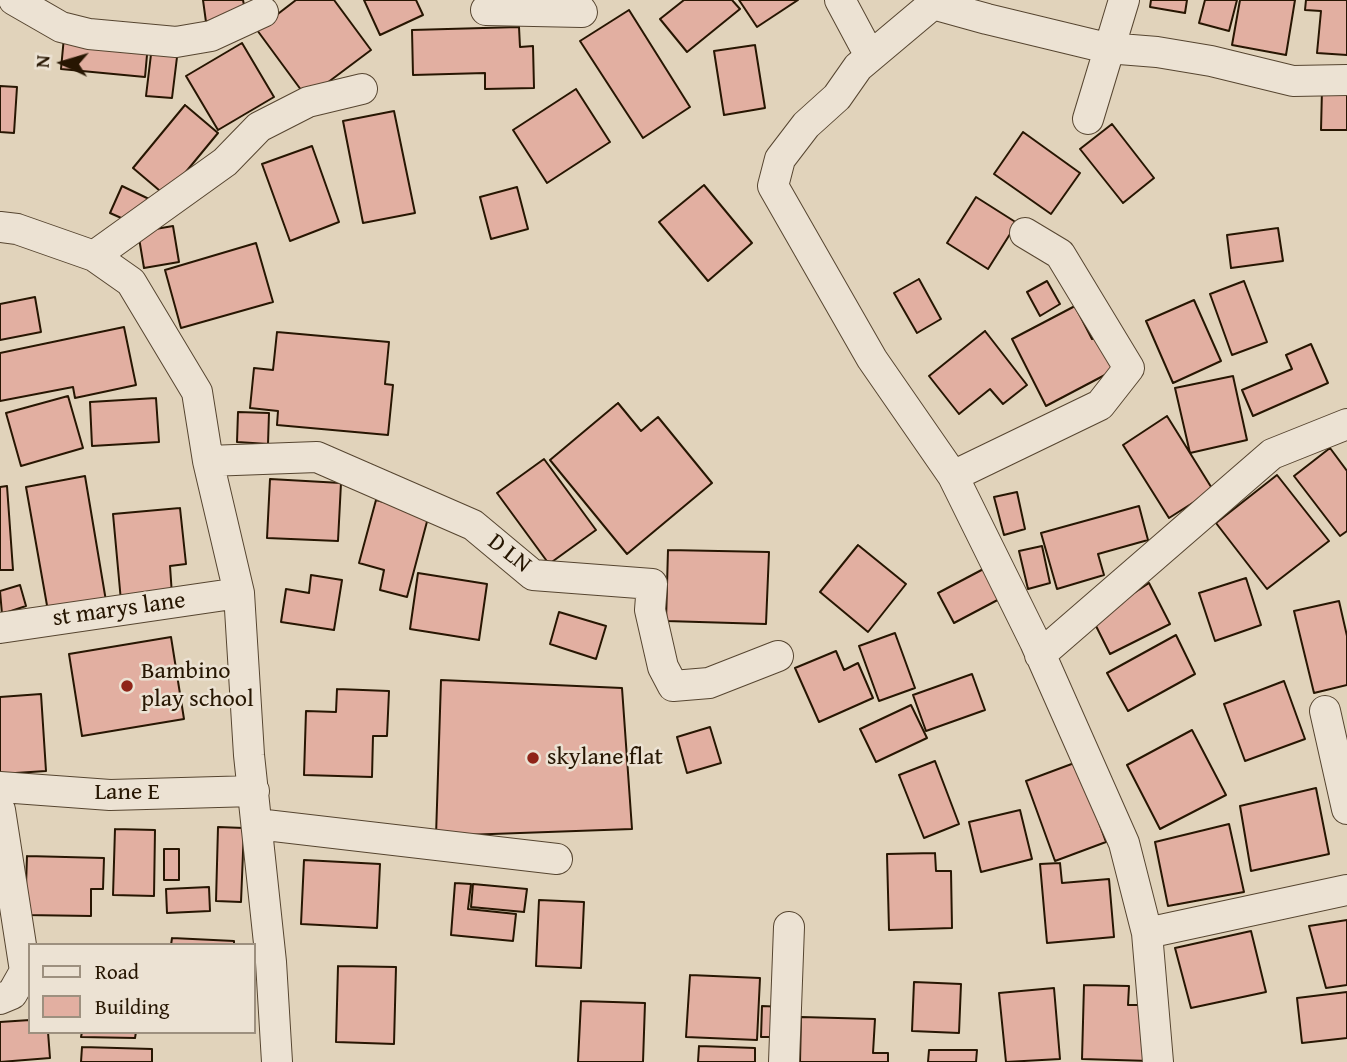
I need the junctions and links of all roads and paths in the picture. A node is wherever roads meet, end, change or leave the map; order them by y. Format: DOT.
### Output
graph roads {
  1 [pos="13,0"];
  2 [pos="573,0"];
  3 [pos="840,0"];
  4 [pos="1124,0"];
  5 [pos="932,2"];
  6 [pos="486,10"];
  7 [pos="263,12"];
  8 [pos="1107,48"];
  9 [pos="870,56"];
  10 [pos="1347,80"];
  11 [pos="362,89"];
  12 [pos="1088,119"];
  13 [pos="0,227"];
  14 [pos="1025,233"];
  15 [pos="94,256"];
  16 [pos="1347,424"];
  17 [pos="208,461"];
  18 [pos="953,476"];
  19 [pos="239,593"];
  20 [pos="0,628"];
  21 [pos="1040,655"];
  22 [pos="778,656"];
  23 [pos="1325,711"];
  24 [pos="0,787"];
  25 [pos="254,791"];
  26 [pos="1347,809"];
  27 [pos="0,810"];
  28 [pos="257,824"];
  29 [pos="557,859"];
  30 [pos="1347,890"];
  31 [pos="789,927"];
  32 [pos="1147,933"];
  33 [pos="0,999"];
  34 [pos="277,1062"];
  35 [pos="784,1062"];
  36 [pos="1158,1062"];
  1 -- 7 [label="street"];
  2 -- 6 [label="street"];
  3 -- 9 [label="street"];
  4 -- 8 [label="street"];
  5 -- 8 [label="street"];
  5 -- 9 [label="street"];
  8 -- 10 [label="street"];
  8 -- 12 [label="street"];
  9 -- 18 [label="street"];
  11 -- 15 [label="street"];
  13 -- 15 [label="street"];
  14 -- 18 [label="street"];
  15 -- 17 [label="street"];
  16 -- 21 [label="street"];
  17 -- 19 [label="street"];
  17 -- 22 [label="street, D LN"];
  18 -- 21 [label="street"];
  19 -- 20 [label="street, st marys lane"];
  19 -- 25 [label="street"];
  21 -- 32 [label="street"];
  23 -- 26 [label="street"];
  24 -- 25 [label="street, Lane E"];
  25 -- 28 [label="street"];
  27 -- 33 [label="street"];
  28 -- 29 [label="street"];
  28 -- 34 [label="street"];
  30 -- 32 [label="street"];
  31 -- 35 [label="street"];
  32 -- 36 [label="street"];
}
